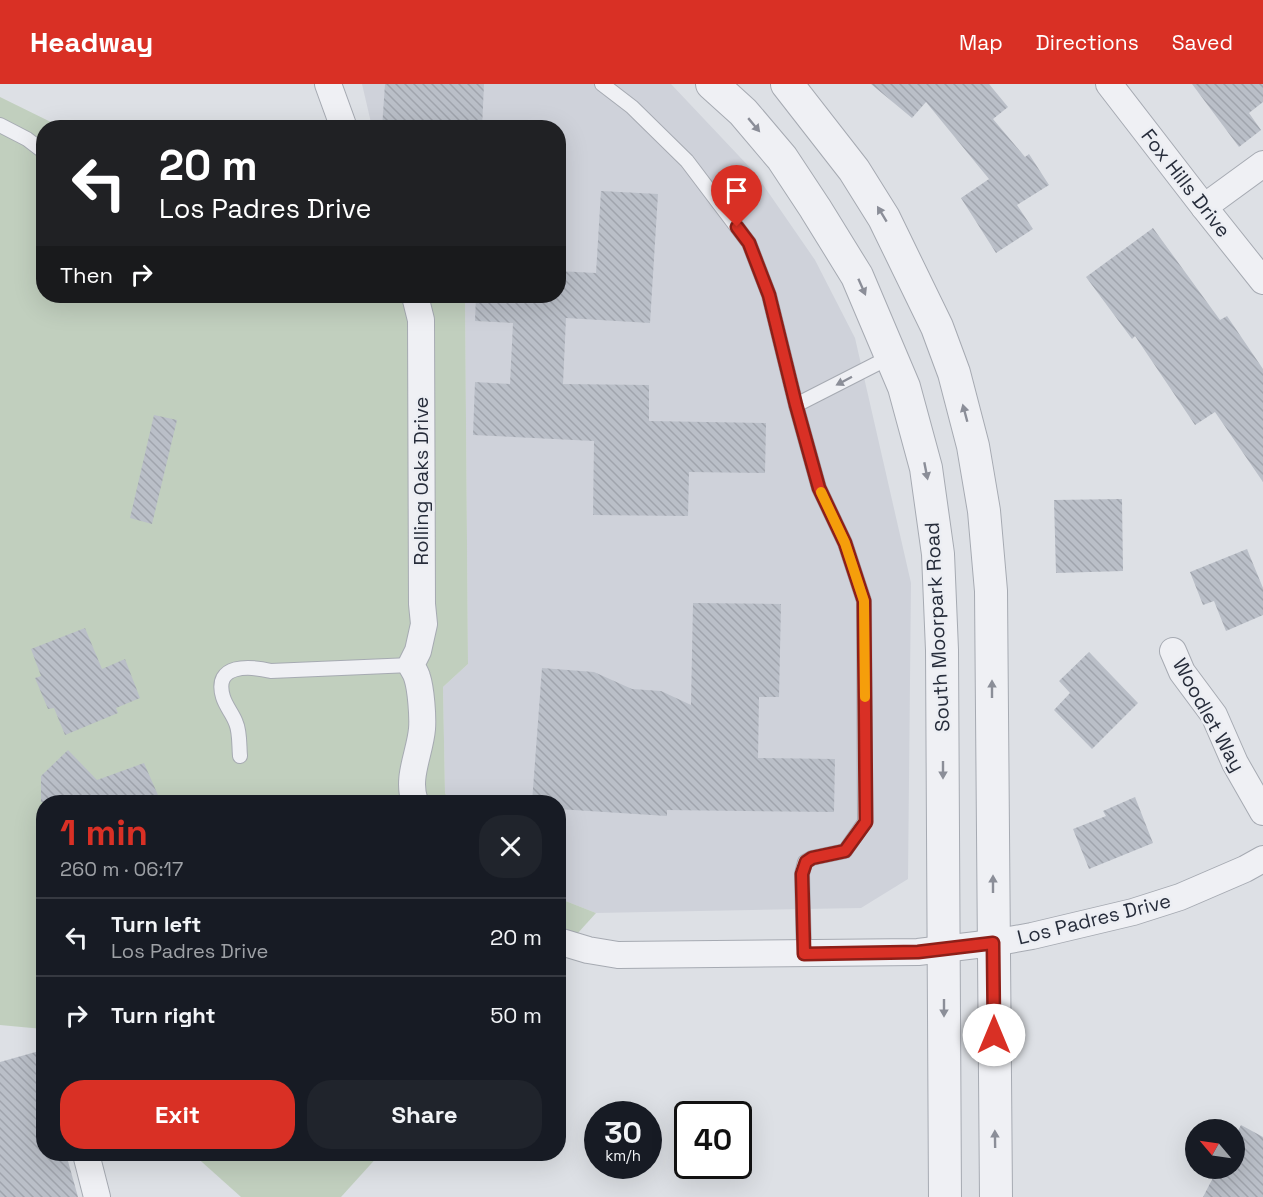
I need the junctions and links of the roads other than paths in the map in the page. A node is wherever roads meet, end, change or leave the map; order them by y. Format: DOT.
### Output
graph roads {
  1 [pos="328,84"];
  2 [pos="602,84"];
  3 [pos="712,84"];
  4 [pos="787,84"];
  5 [pos="1109,84"];
  6 [pos="341,120"];
  7 [pos="0,125"];
  8 [pos="36,146"];
  9 [pos="1263,164"];
  10 [pos="1204,207"];
  11 [pos="1263,281"];
  12 [pos="417,303"];
  13 [pos="892,356"];
  14 [pos="796,405"];
  15 [pos="1173,651"];
  16 [pos="411,665"];
  17 [pos="240,756"];
  18 [pos="413,795"];
  19 [pos="1263,812"];
  20 [pos="1263,859"];
  21 [pos="566,943"];
  22 [pos="993,943"];
  23 [pos="944,949"];
  24 [pos="804,954"];
  25 [pos="88,1161"];
  26 [pos="97,1197"];
  27 [pos="945,1197"];
  28 [pos="996,1197"];
  1 -- 6 [label="street"];
  2 -- 14 [label="lane"];
  3 -- 13 [label="street, South Moorpark Road, one-way"];
  22 -- 4 [label="street, one-way"];
  5 -- 10 [label="street, Fox Hills Drive"];
  7 -- 8 [label="lane"];
  9 -- 10 [label="street"];
  10 -- 11 [label="street, Fox Hills Drive"];
  12 -- 16 [label="street, Rolling Oaks Drive"];
  13 -- 14 [label="lane, one-way"];
  13 -- 23 [label="street, South Moorpark Road, one-way"];
  14 -- 24 [label="lane"];
  15 -- 19 [label="street, Woodlet Way"];
  16 -- 17 [label="lane"];
  16 -- 18 [label="street"];
  20 -- 22 [label="street, Los Padres Drive"];
  21 -- 24 [label="street, Los Padres Drive"];
  22 -- 23 [label="street, Los Padres Drive"];
  28 -- 22 [label="street, one-way"];
  23 -- 24 [label="street, Los Padres Drive"];
  23 -- 27 [label="street, South Moorpark Road, one-way"];
  25 -- 26 [label="street"];
}
